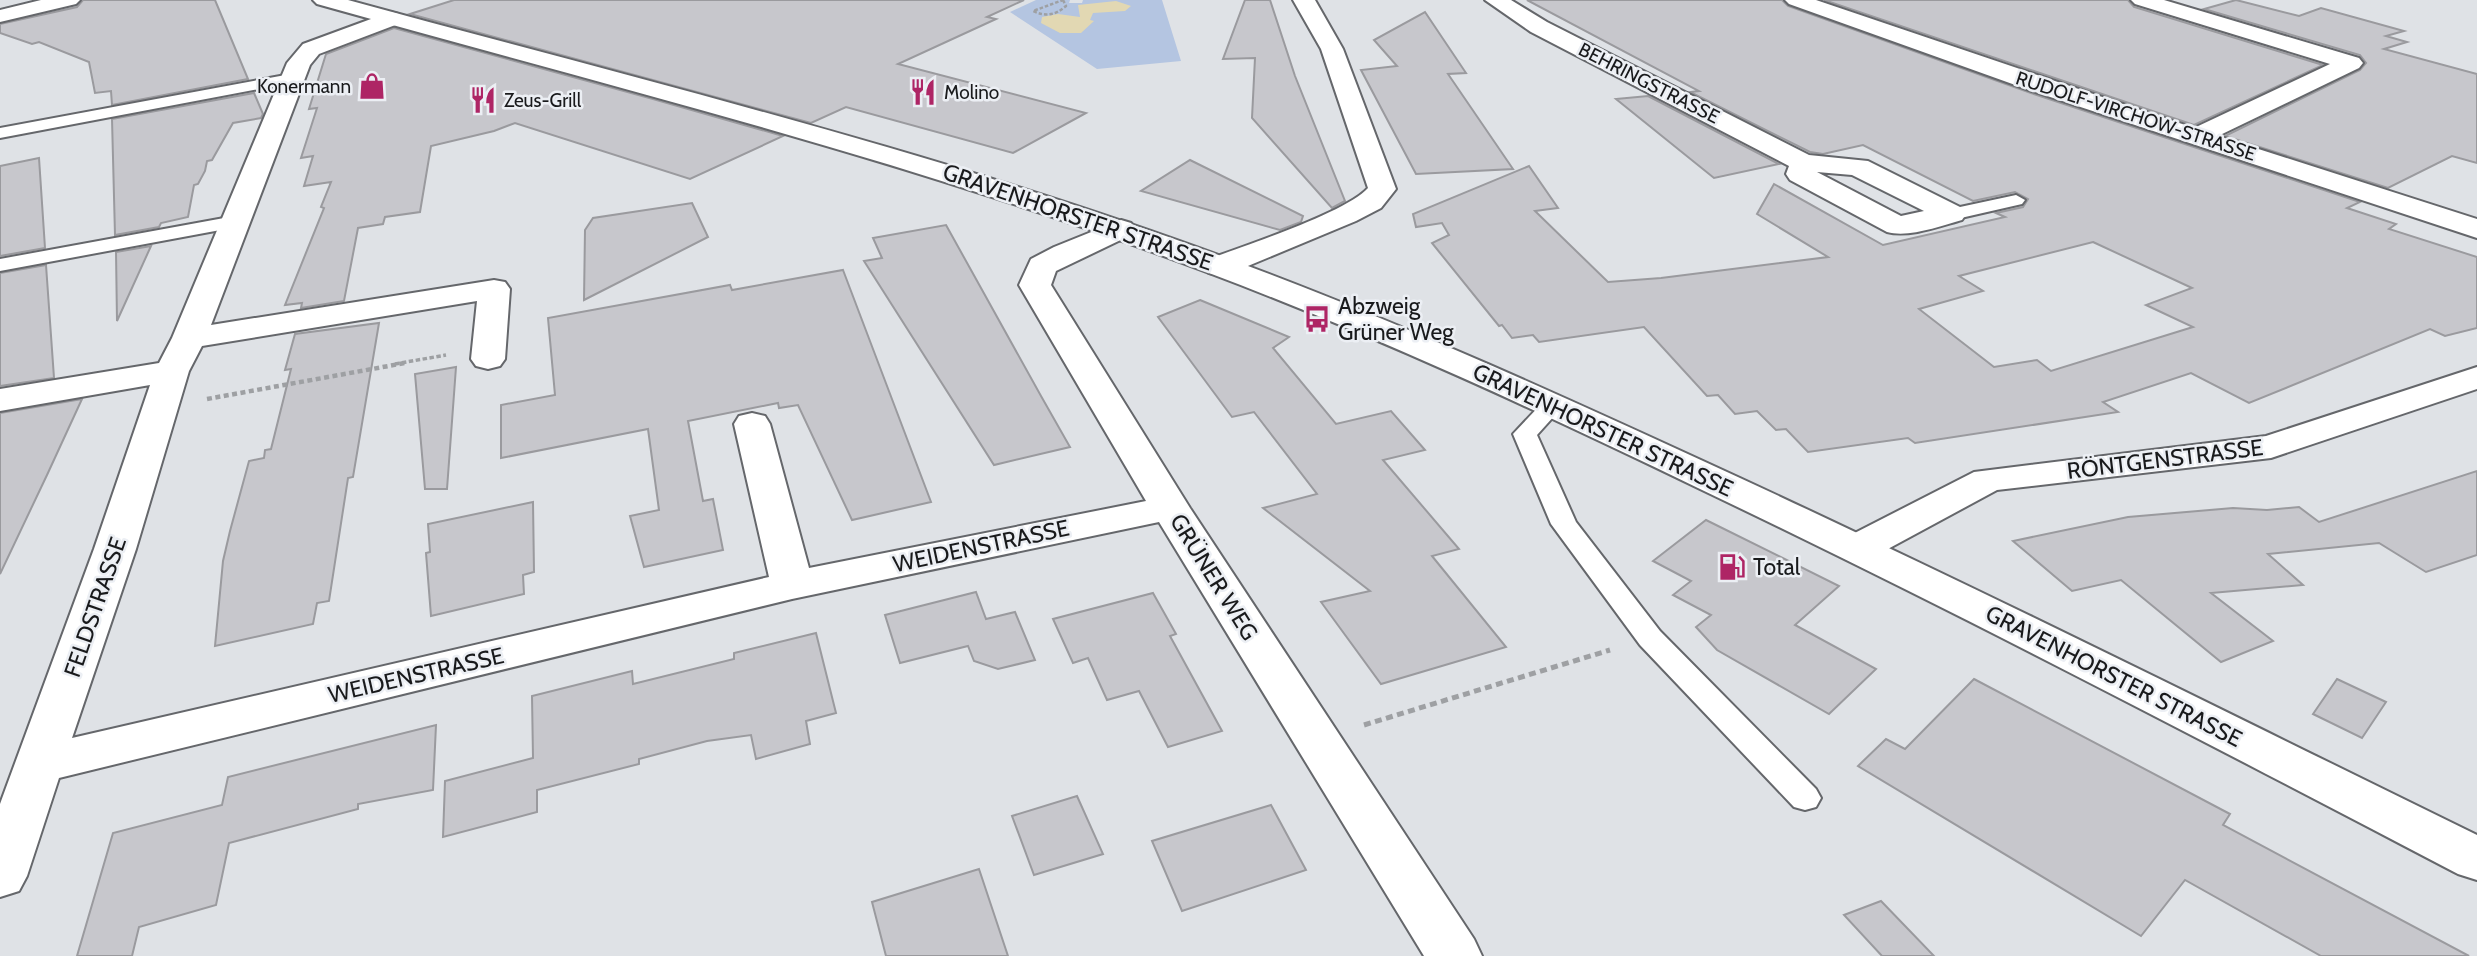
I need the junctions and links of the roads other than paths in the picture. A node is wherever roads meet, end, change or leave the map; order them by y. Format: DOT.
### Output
graph roads {
  1 [pos="69,0"];
  2 [pos="324,0"];
  3 [pos="1304,0"];
  4 [pos="1496,0"];
  5 [pos="1796,0"];
  6 [pos="2142,0"];
  7 [pos="0,16"];
  8 [pos="390,19"];
  9 [pos="291,79"];
  10 [pos="0,133"];
  11 [pos="2197,136"];
  12 [pos="2016,200"];
  13 [pos="1952,214"];
  14 [pos="235,222"];
  15 [pos="1121,229"];
  16 [pos="2477,229"];
  17 [pos="0,265"];
  18 [pos="1220,265"];
  19 [pos="189,338"];
  20 [pos="488,354"];
  21 [pos="172,371"];
  22 [pos="2477,377"];
  23 [pos="0,400"];
  24 [pos="1553,405"];
  25 [pos="752,424"];
  26 [pos="1170,508"];
  27 [pos="1858,548"];
  28 [pos="792,585"];
  29 [pos="41,764"];
  30 [pos="1805,798"];
  31 [pos="2477,859"];
  32 [pos="0,876"];
  33 [pos="1454,956"];
  1 -- 7 [label="street"];
  2 -- 8 [label="street, GRAVENHORSTER STRASSE"];
  3 -- 18 [label="street"];
  4 -- 13 [label="street, BEHRINGSTRASSE"];
  5 -- 11 [label="street, RUDOLF-VIRCHOW-STRASSE"];
  6 -- 11 [label="street"];
  8 -- 9 [label="street, FELDSTRASSE"];
  8 -- 15 [label="street, GRAVENHORSTER STRASSE"];
  9 -- 10 [label="lane"];
  9 -- 14 [label="street, FELDSTRASSE"];
  11 -- 16 [label="street, RUDOLF-VIRCHOW-STRASSE"];
  12 -- 13 [label="lane"];
  14 -- 17 [label="lane"];
  14 -- 19 [label="street, FELDSTRASSE"];
  15 -- 18 [label="street, GRAVENHORSTER STRASSE"];
  15 -- 26 [label="street, GRÜNER WEG"];
  18 -- 24 [label="street, GRAVENHORSTER STRASSE"];
  19 -- 20 [label="street"];
  19 -- 21 [label="street, FELDSTRASSE"];
  21 -- 23 [label="street"];
  21 -- 29 [label="street, FELDSTRASSE"];
  22 -- 27 [label="street, RÖNTGENSTRASSE"];
  24 -- 27 [label="street, GRAVENHORSTER STRASSE"];
  24 -- 30 [label="lane"];
  25 -- 28 [label="street"];
  26 -- 28 [label="street, WEIDENSTRASSE"];
  26 -- 33 [label="street, GRÜNER WEG"];
  27 -- 31 [label="street, GRAVENHORSTER STRASSE"];
  28 -- 29 [label="street, WEIDENSTRASSE"];
  29 -- 32 [label="street, FELDSTRASSE"];
}
